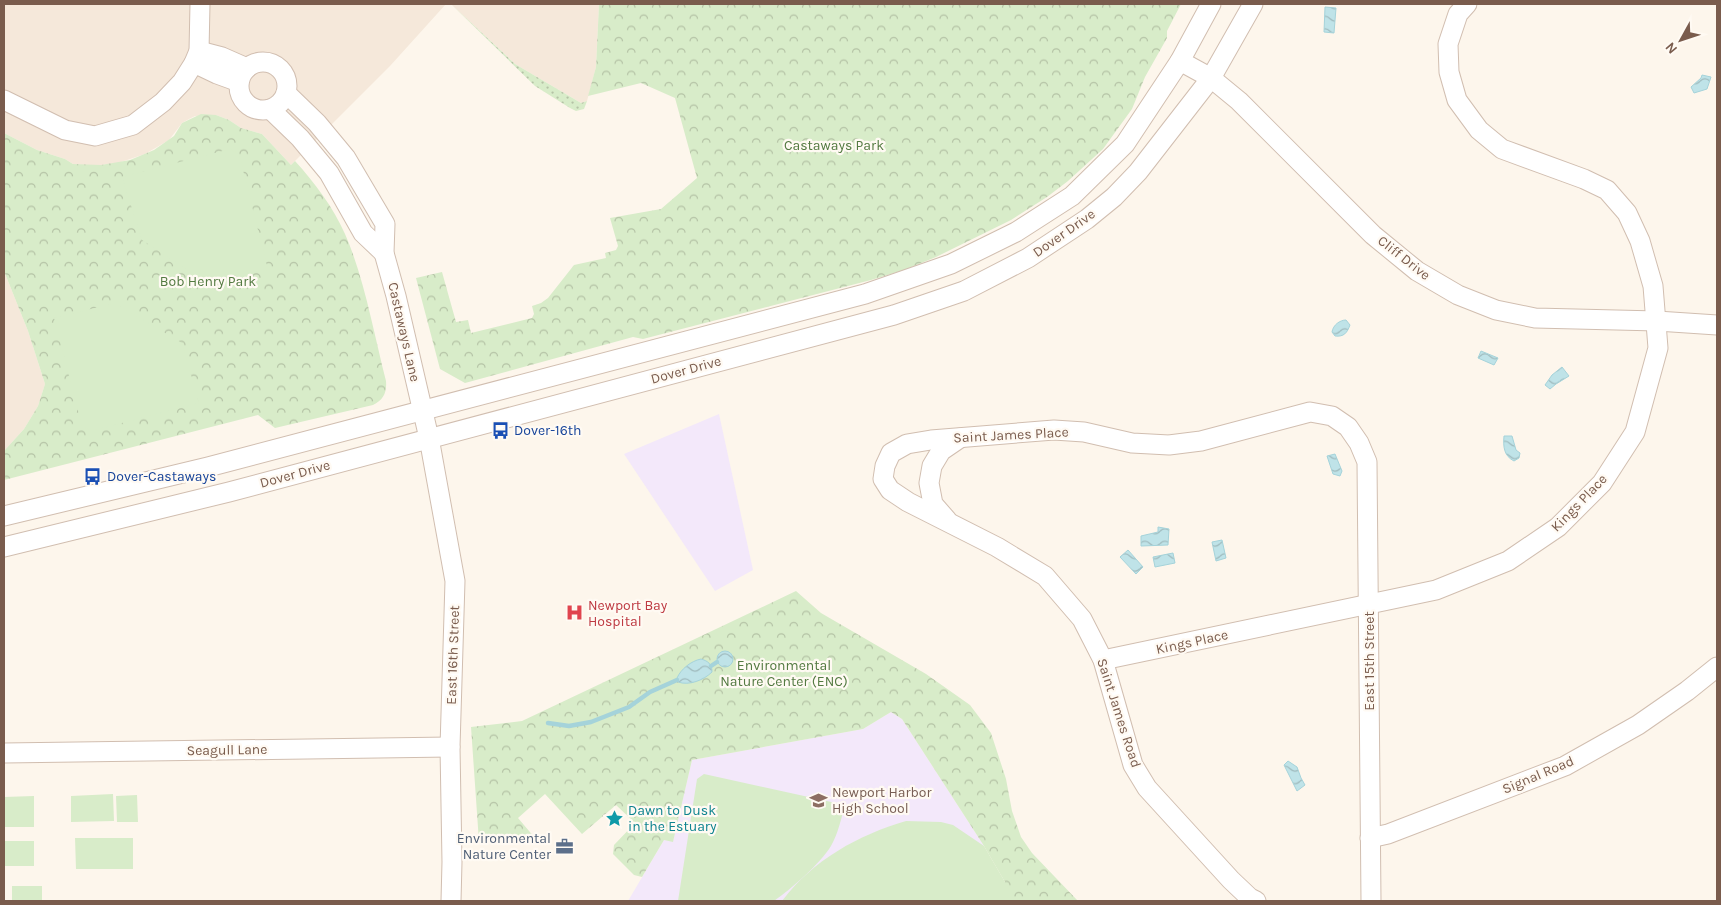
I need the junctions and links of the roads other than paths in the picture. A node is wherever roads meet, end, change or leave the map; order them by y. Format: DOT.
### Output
graph roads {
  1 [pos="200,4"];
  2 [pos="1211,4"];
  3 [pos="1253,4"];
  4 [pos="1467,4"];
  5 [pos="196,57"];
  6 [pos="1180,61"];
  7 [pos="243,75"];
  8 [pos="1211,78"];
  9 [pos="286,93"];
  10 [pos="4,100"];
  11 [pos="270,109"];
  12 [pos="346,158"];
  13 [pos="328,172"];
  14 [pos="384,253"];
  15 [pos="1657,321"];
  16 [pos="1717,325"];
  17 [pos="422,411"];
  18 [pos="1348,427"];
  19 [pos="429,438"];
  20 [pos="960,438"];
  21 [pos="885,466"];
  22 [pos="6,516"];
  23 [pos="950,523"];
  24 [pos="11,546"];
  25 [pos="1369,605"];
  26 [pos="1103,660"];
  27 [pos="1717,667"];
  28 [pos="450,747"];
  29 [pos="4,753"];
  30 [pos="1370,838"];
  31 [pos="451,901"];
  32 [pos="1256,901"];
  33 [pos="1371,901"];
  1 -- 5 [label="street"];
  2 -- 6 [label="street, Dover Drive"];
  3 -- 8 [label="street, Dover Drive"];
  4 -- 15 [label="street, Kings Place"];
  5 -- 7 [label="street"];
  5 -- 10 [label="street"];
  6 -- 8 [label="street, Cliff Drive"];
  6 -- 17 [label="street, Dover Drive"];
  7 -- 9 [label="street, Castaways Lane"];
  7 -- 11 [label="street"];
  8 -- 15 [label="street, Cliff Drive"];
  8 -- 19 [label="street, Dover Drive"];
  9 -- 11 [label="street"];
  9 -- 12 [label="street, Castaways Lane"];
  11 -- 13 [label="street"];
  12 -- 13 [label="street"];
  12 -- 14 [label="street, Castaways Lane"];
  13 -- 14 [label="street"];
  14 -- 17 [label="street, Castaways Lane"];
  15 -- 16 [label="street, Cliff Drive"];
  15 -- 25 [label="street, Kings Place"];
  17 -- 19 [label="street, East 16th Street"];
  17 -- 22 [label="street, Dover Drive"];
  18 -- 20 [label="street, Saint James Place"];
  18 -- 25 [label="street, East 15th Street"];
  19 -- 24 [label="street, Dover Drive"];
  19 -- 28 [label="street, East 16th Street"];
  20 -- 21 [label="street, Saint James Place"];
  20 -- 23 [label="street, Saint James Road"];
  21 -- 23 [label="street, Saint James Road"];
  22 -- 24 [label="street"];
  23 -- 26 [label="street, Saint James Road"];
  25 -- 26 [label="street, Kings Place"];
  25 -- 30 [label="street, East 15th Street"];
  26 -- 32 [label="street, Saint James Road"];
  27 -- 30 [label="street, Signal Road"];
  28 -- 29 [label="street, Seagull Lane"];
  28 -- 31 [label="street, East 16th Street"];
  30 -- 33 [label="street, East 15th Street"];
}
